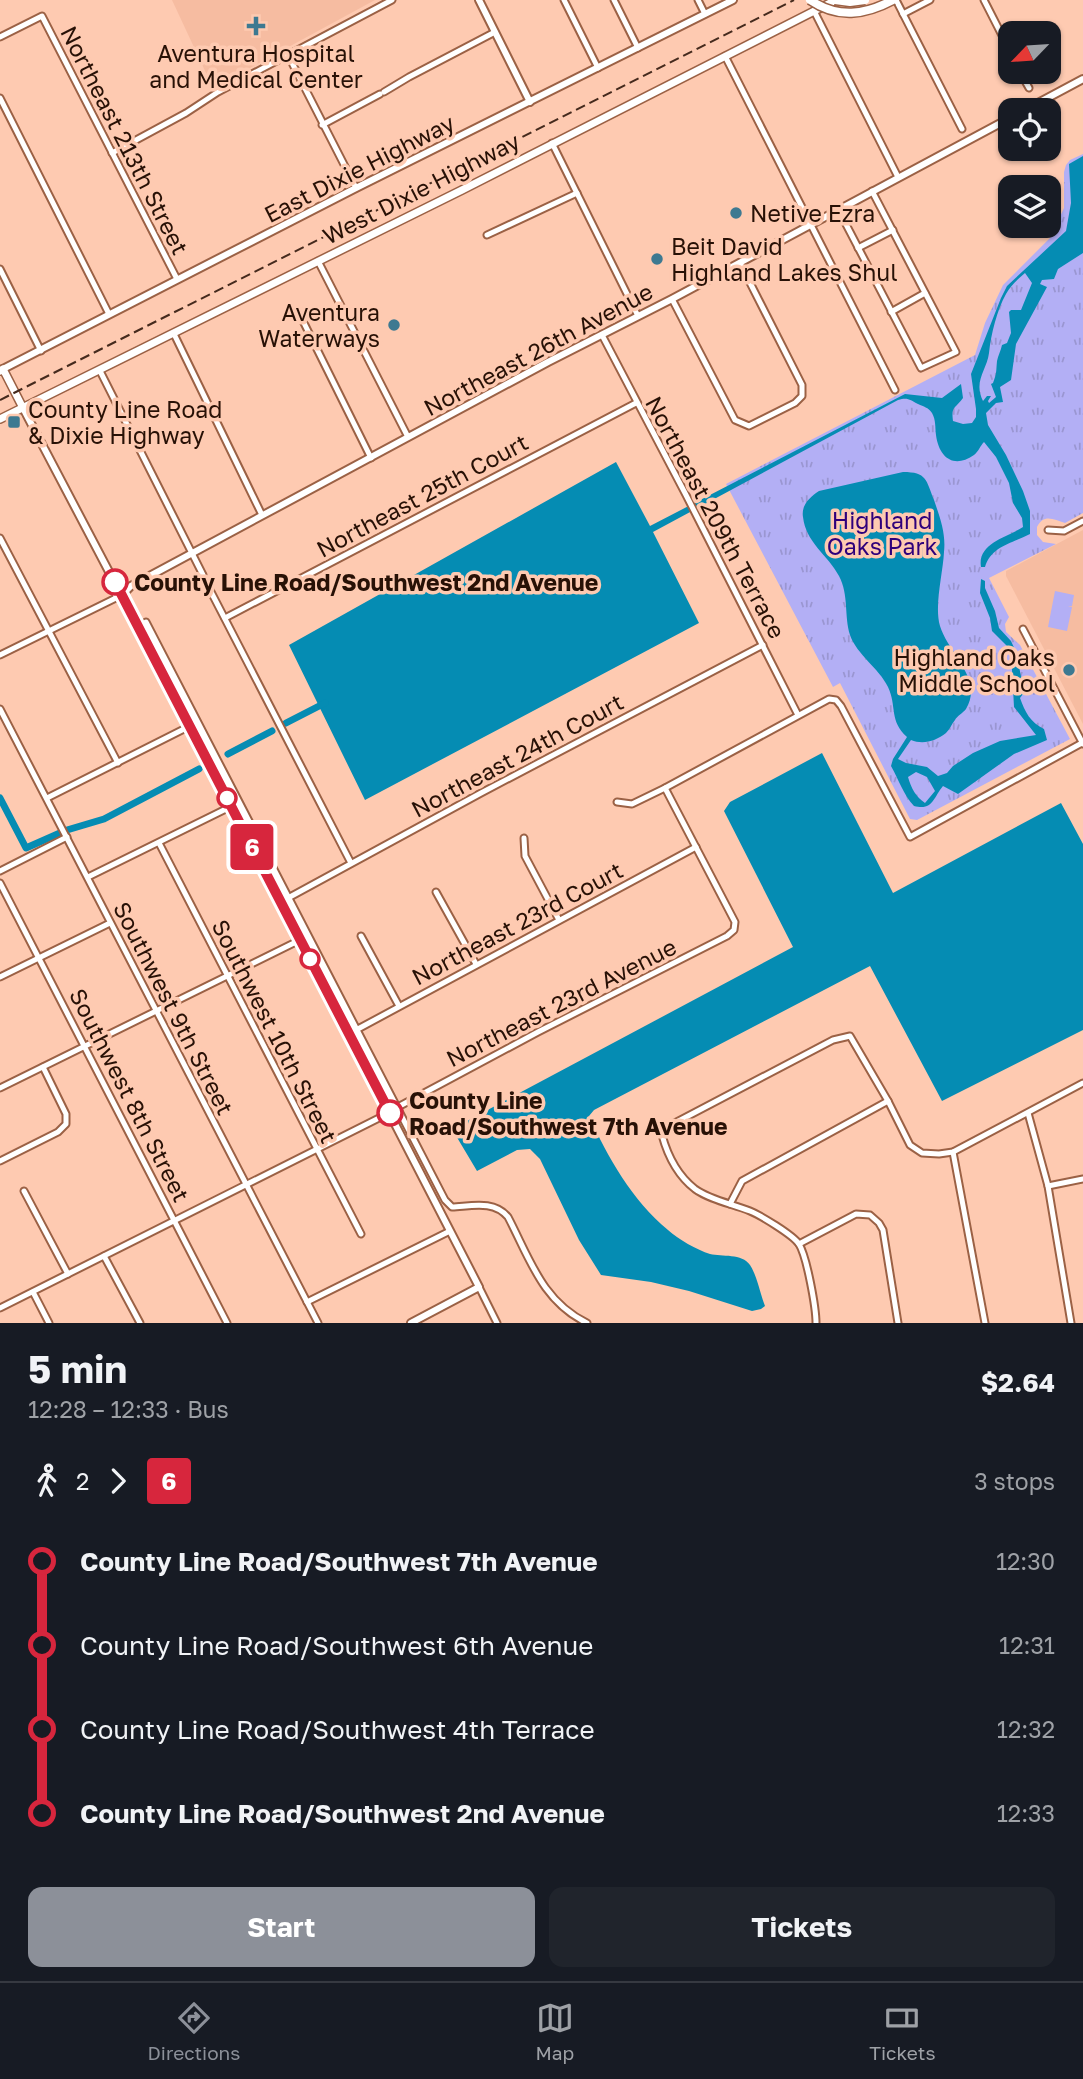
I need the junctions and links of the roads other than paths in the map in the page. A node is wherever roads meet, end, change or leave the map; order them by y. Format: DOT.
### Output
graph roads {
  1 [pos="392,0"];
  2 [pos="479,0"];
  3 [pos="564,0"];
  4 [pos="614,0"];
  5 [pos="698,0"];
  6 [pos="733,0"];
  7 [pos="810,0"];
  8 [pos="836,0"];
  9 [pos="865,0"];
  10 [pos="895,0"];
  11 [pos="930,0"];
  12 [pos="984,0"];
  13 [pos="814,11"];
  14 [pos="705,14"];
  15 [pos="903,14"];
  16 [pos="998,27"];
  17 [pos="495,32"];
  18 [pos="0,37"];
  19 [pos="638,47"];
  20 [pos="288,55"];
  21 [pos="725,55"];
  22 [pos="598,68"];
  23 [pos="1083,79"];
  24 [pos="1027,84"];
  25 [pos="1029,88"];
  26 [pos="0,98"];
  27 [pos="1047,98"];
  28 [pos="530,102"];
  29 [pos="998,124"];
  30 [pos="322,125"];
  31 [pos="962,129"];
  32 [pos="552,143"];
  33 [pos="112,153"];
  34 [pos="898,177"];
  35 [pos="356,188"];
  36 [pos="872,191"];
  37 [pos="577,193"];
  38 [pos="838,209"];
  39 [pos="810,224"];
  40 [pos="893,230"];
  41 [pos="487,235"];
  42 [pos="858,248"];
  43 [pos="318,261"];
  44 [pos="740,263"];
  45 [pos="0,270"];
  46 [pos="177,279"];
  47 [pos="925,293"];
  48 [pos="672,299"];
  49 [pos="891,312"];
  50 [pos="109,314"];
  51 [pos="638,316"];
  52 [pos="303,321"];
  53 [pos="174,334"];
  54 [pos="602,335"];
  55 [pos="41,351"];
  56 [pos="1,370"];
  57 [pos="100,370"];
  58 [pos="895,390"];
  59 [pos="636,403"];
  60 [pos="23,408"];
  61 [pos="0,419"];
  62 [pos="408,437"];
  63 [pos="371,458"];
  64 [pos="262,515"];
  65 [pos="1083,521"];
  66 [pos="1048,530"];
  67 [pos="0,538"];
  68 [pos="192,553"];
  69 [pos="203,575"];
  70 [pos="209,588"];
  71 [pos="122,595"];
  72 [pos="225,618"];
  73 [pos="146,622"];
  74 [pos="1023,629"];
  75 [pos="48,631"];
  76 [pos="763,645"];
  77 [pos="0,655"];
  78 [pos="0,709"];
  79 [pos="798,715"];
  80 [pos="191,726"];
  81 [pos="1083,744"];
  82 [pos="118,764"];
  83 [pos="666,788"];
  84 [pos="47,797"];
  85 [pos="617,802"];
  86 [pos="232,806"];
  87 [pos="67,837"];
  88 [pos="524,838"];
  89 [pos="159,843"];
  90 [pos="696,847"];
  91 [pos="351,863"];
  92 [pos="0,871"];
  93 [pos="88,877"];
  94 [pos="0,883"];
  95 [pos="436,892"];
  96 [pos="288,898"];
  97 [pos="559,920"];
  98 [pos="110,923"];
  99 [pos="361,936"];
  100 [pos="300,940"];
  101 [pos="40,957"];
  102 [pos="476,964"];
  103 [pos="227,975"];
  104 [pos="0,977"];
  105 [pos="399,1006"];
  106 [pos="156,1011"];
  107 [pos="356,1030"];
  108 [pos="84,1047"];
  109 [pos="43,1067"];
  110 [pos="1083,1083"];
  111 [pos="0,1088"];
  112 [pos="888,1101"];
  113 [pos="396,1108"];
  114 [pos="1028,1112"];
  115 [pos="390,1113"];
  116 [pos="317,1151"];
  117 [pos="953,1152"];
  118 [pos="0,1161"];
  119 [pos="1083,1180"];
  120 [pos="246,1184"];
  121 [pos="1048,1186"];
  122 [pos="24,1191"];
  123 [pos="730,1204"];
  124 [pos="175,1220"];
  125 [pos="450,1231"];
  126 [pos="361,1234"];
  127 [pos="799,1244"];
  128 [pos="104,1256"];
  129 [pos="68,1274"];
  130 [pos="479,1287"];
  131 [pos="33,1292"];
  132 [pos="307,1302"];
  133 [pos="0,1308"];
  134 [pos="48,1323"];
  135 [pos="140,1323"];
  136 [pos="227,1323"];
  137 [pos="318,1323"];
  138 [pos="411,1323"];
  139 [pos="497,1323"];
  140 [pos="587,1323"];
  141 [pos="816,1323"];
  142 [pos="898,1323"];
  143 [pos="985,1323"];
  144 [pos="1071,1323"];
  1 -- 20 [label="street"];
  2 -- 17 [label="street"];
  3 -- 22 [label="street"];
  4 -- 19 [label="street"];
  5 -- 14 [label="street"];
  6 -- 14 [label="street, East Dixie Highway"];
  7 -- 10 [label="main road, bridge"];
  8 -- 9 [label="main road, bridge"];
  8 -- 13 [label="main road, West Dixie Highway"];
  10 -- 15 [label="street"];
  11 -- 15 [label="street"];
  12 -- 16 [label="street"];
  13 -- 21 [label="main road, West Dixie Highway"];
  13 -- 34 [label="street"];
  14 -- 19 [label="street, East Dixie Highway"];
  15 -- 31 [label="street"];
  17 -- 28 [label="street"];
  17 -- 30 [label="street"];
  18 -- 33 [label="street, Northeast 213th Street"];
  19 -- 22 [label="street, East Dixie Highway"];
  20 -- 30 [label="street"];
  20 -- 33 [label="street"];
  21 -- 32 [label="main road, West Dixie Highway"];
  21 -- 39 [label="street"];
  22 -- 28 [label="street, East Dixie Highway"];
  23 -- 27 [label="street"];
  24 -- 25 [label="street"];
  26 -- 50 [label="street"];
  28 -- 35 [label="street, East Dixie Highway"];
  29 -- 34 [label="street, Northeast 26th Avenue"];
  30 -- 35 [label="street"];
  32 -- 37 [label="street"];
  32 -- 43 [label="main road, West Dixie Highway"];
  33 -- 46 [label="street, Northeast 213th Street"];
  34 -- 36 [label="street, Northeast 26th Avenue"];
  35 -- 46 [label="street, East Dixie Highway"];
  36 -- 38 [label="street, Northeast 26th Avenue"];
  36 -- 40 [label="street"];
  37 -- 41 [label="street"];
  37 -- 51 [label="street"];
  38 -- 39 [label="street, Northeast 26th Avenue"];
  38 -- 42 [label="street"];
  39 -- 44 [label="street, Northeast 26th Avenue"];
  39 -- 58 [label="street"];
  40 -- 42 [label="street"];
  40 -- 47 [label="street"];
  42 -- 49 [label="street"];
  43 -- 53 [label="main road, West Dixie Highway"];
  43 -- 62 [label="street"];
  44 -- 48 [label="street, Northeast 26th Avenue"];
  44 -- 48 [label="street"];
  45 -- 55 [label="street"];
  46 -- 50 [label="street, East Dixie Highway"];
  47 -- 49 [label="street"];
  47 -- 49 [label="street"];
  48 -- 51 [label="street, Northeast 26th Avenue"];
  50 -- 55 [label="street, East Dixie Highway"];
  51 -- 54 [label="street, Northeast 26th Avenue"];
  52 -- 63 [label="street"];
  53 -- 57 [label="main road, West Dixie Highway"];
  53 -- 64 [label="street"];
  54 -- 59 [label="street, Northeast 209th Terrace"];
  54 -- 62 [label="street, Northeast 26th Avenue"];
  55 -- 56 [label="street, East Dixie Highway"];
  56 -- 60 [label="main road"];
  57 -- 60 [label="main road, West Dixie Highway"];
  57 -- 68 [label="street"];
  59 -- 72 [label="street, Northeast 25th Court"];
  59 -- 76 [label="street, Northeast 209th Terrace"];
  60 -- 61 [label="main road, West Dixie Highway"];
  60 -- 71 [label="street"];
  62 -- 63 [label="street, Northeast 26th Avenue"];
  63 -- 64 [label="street, Northeast 26th Avenue"];
  64 -- 68 [label="street, Northeast 26th Avenue"];
  65 -- 66 [label="street"];
  67 -- 75 [label="street"];
  68 -- 69 [label="street"];
  68 -- 71 [label="street, Northeast 26th Avenue"];
  70 -- 72 [label="street"];
  71 -- 75 [label="street"];
  71 -- 80 [label="street"];
  72 -- 91 [label="street"];
  73 -- 96 [label="street"];
  74 -- 81 [label="street"];
  75 -- 77 [label="street"];
  75 -- 82 [label="street"];
  76 -- 79 [label="street, Northeast 209th Terrace"];
  76 -- 91 [label="street, Northeast 24th Court"];
  78 -- 84 [label="street, Southwest 9th Street"];
  79 -- 81 [label="street"];
  79 -- 83 [label="street"];
  80 -- 82 [label="street"];
  80 -- 86 [label="street"];
  82 -- 84 [label="street"];
  83 -- 85 [label="street"];
  83 -- 90 [label="street"];
  84 -- 87 [label="street, Southwest 9th Street"];
  86 -- 89 [label="street"];
  86 -- 100 [label="street"];
  87 -- 92 [label="street"];
  87 -- 93 [label="street, Southwest 9th Street"];
  88 -- 97 [label="street"];
  89 -- 93 [label="street"];
  89 -- 103 [label="street, Southwest 10th Street"];
  90 -- 97 [label="street, Northeast 23rd Court"];
  90 -- 113 [label="street, Northeast 23rd Avenue"];
  91 -- 96 [label="street, Northeast 24th Court"];
  93 -- 98 [label="street, Southwest 9th Street"];
  94 -- 101 [label="street, Southwest 8th Street"];
  95 -- 102 [label="street"];
  96 -- 107 [label="street"];
  97 -- 102 [label="street, Northeast 23rd Court"];
  98 -- 101 [label="street"];
  98 -- 106 [label="street, Southwest 9th Street"];
  99 -- 105 [label="street"];
  100 -- 103 [label="street"];
  100 -- 115 [label="street"];
  101 -- 104 [label="street"];
  101 -- 108 [label="street, Southwest 8th Street"];
  102 -- 105 [label="street, Northeast 23rd Court"];
  103 -- 106 [label="street"];
  103 -- 116 [label="street, Southwest 10th Street"];
  105 -- 107 [label="street, Northeast 23rd Court"];
  106 -- 108 [label="street"];
  106 -- 120 [label="street, Southwest 9th Street"];
  107 -- 113 [label="street"];
  108 -- 109 [label="street"];
  108 -- 124 [label="street, Southwest 8th Street"];
  109 -- 111 [label="street"];
  109 -- 118 [label="street"];
  110 -- 114 [label="street"];
  112 -- 117 [label="street"];
  112 -- 123 [label="street"];
  112 -- 123 [label="street"];
  113 -- 140 [label="street"];
  114 -- 117 [label="street"];
  114 -- 121 [label="street"];
  115 -- 116 [label="street"];
  115 -- 125 [label="street"];
  116 -- 120 [label="street"];
  116 -- 126 [label="street, Southwest 10th Street"];
  117 -- 143 [label="street"];
  119 -- 121 [label="street"];
  120 -- 124 [label="street"];
  120 -- 132 [label="street, Southwest 9th Street"];
  121 -- 144 [label="street"];
  122 -- 129 [label="street"];
  123 -- 127 [label="street"];
  124 -- 128 [label="street"];
  124 -- 136 [label="street, Southwest 8th Street"];
  125 -- 130 [label="street"];
  125 -- 132 [label="street"];
  127 -- 141 [label="street"];
  127 -- 142 [label="street"];
  128 -- 129 [label="street"];
  128 -- 135 [label="street"];
  129 -- 131 [label="street"];
  130 -- 138 [label="street"];
  130 -- 139 [label="street"];
  131 -- 133 [label="street"];
  131 -- 134 [label="street"];
  132 -- 137 [label="street, Southwest 9th Street"];
}
